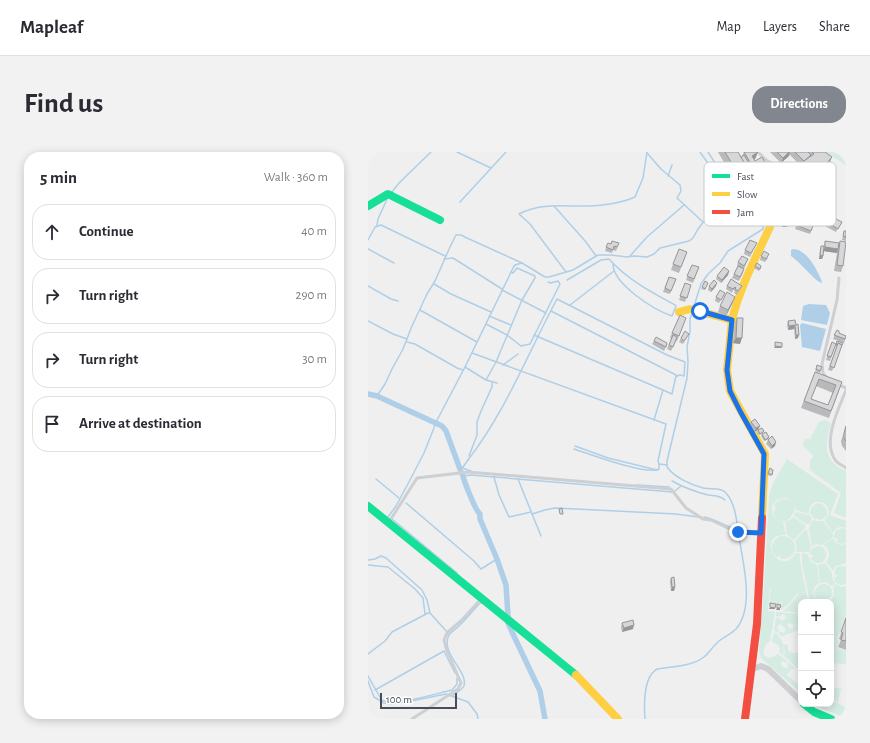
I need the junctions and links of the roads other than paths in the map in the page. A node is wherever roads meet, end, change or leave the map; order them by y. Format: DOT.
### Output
graph roads {
  1 [pos="758,152"];
  2 [pos="770,162"];
  3 [pos="368,206"];
  4 [pos="440,220"];
  5 [pos="770,226"];
  6 [pos="839,278"];
  7 [pos="679,312"];
  8 [pos="732,320"];
  9 [pos="846,389"];
  10 [pos="846,468"];
  11 [pos="368,506"];
  12 [pos="389,522"];
  13 [pos="761,533"];
  14 [pos="482,598"];
  15 [pos="750,670"];
  16 [pos="798,698"];
  17 [pos="808,707"];
  18 [pos="412,719"];
  19 [pos="618,719"];
  20 [pos="745,719"];
  21 [pos="831,719"];
  1 -- 2 [label="lane"];
  3 -- 4 [label="street"];
  5 -- 8 [label="street"];
  6 -- 9 [label="lane"];
  7 -- 8 [label="street"];
  8 -- 13 [label="street"];
  9 -- 10 [label="lane"];
  11 -- 12 [label="street"];
  12 -- 13 [label="lane"];
  12 -- 14 [label="street"];
  13 -- 15 [label="street"];
  14 -- 18 [label="lane"];
  14 -- 19 [label="street"];
  15 -- 16 [label="street"];
  15 -- 20 [label="street"];
  17 -- 21 [label="street"];
}
